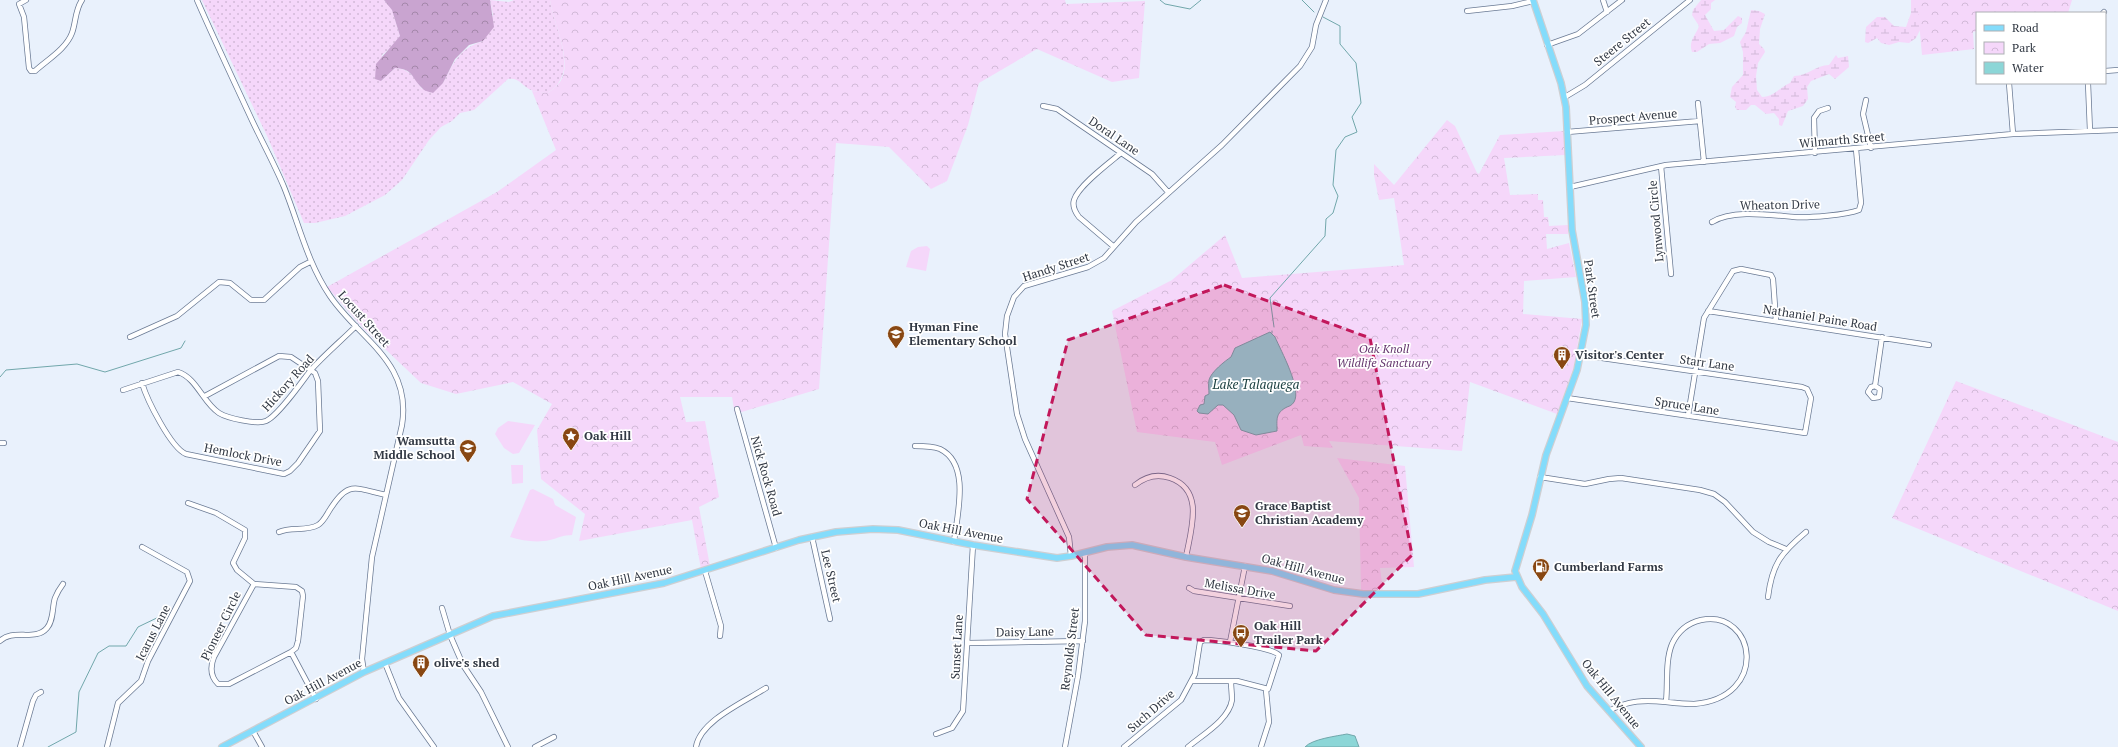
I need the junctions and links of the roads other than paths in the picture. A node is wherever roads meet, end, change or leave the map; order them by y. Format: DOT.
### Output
graph roads {
  1 [pos="26,0"];
  2 [pos="82,0"];
  3 [pos="197,0"];
  4 [pos="1326,0"];
  5 [pos="1533,0"];
  6 [pos="1603,0"];
  7 [pos="1622,0"];
  8 [pos="1690,0"];
  9 [pos="1467,10"];
  10 [pos="1607,12"];
  11 [pos="1547,45"];
  12 [pos="2118,70"];
  13 [pos="2106,71"];
  14 [pos="2009,84"];
  15 [pos="2088,84"];
  16 [pos="1565,97"];
  17 [pos="1866,100"];
  18 [pos="1698,103"];
  19 [pos="1043,106"];
  20 [pos="1828,108"];
  21 [pos="1700,121"];
  22 [pos="2118,130"];
  23 [pos="2090,131"];
  24 [pos="1568,132"];
  25 [pos="2013,134"];
  26 [pos="1871,148"];
  27 [pos="1856,149"];
  28 [pos="1121,153"];
  29 [pos="1815,153"];
  30 [pos="1704,162"];
  31 [pos="1661,166"];
  32 [pos="1570,186"];
  33 [pos="1168,192"];
  34 [pos="1712,222"];
  35 [pos="1113,246"];
  36 [pos="310,262"];
  37 [pos="1671,274"];
  38 [pos="1708,311"];
  39 [pos="1776,321"];
  40 [pos="356,326"];
  41 [pos="130,337"];
  42 [pos="1882,337"];
  43 [pos="1929,345"];
  44 [pos="1581,355"];
  45 [pos="311,370"];
  46 [pos="1694,372"];
  47 [pos="142,384"];
  48 [pos="1875,386"];
  49 [pos="123,390"];
  50 [pos="205,396"];
  51 [pos="1567,398"];
  52 [pos="737,409"];
  53 [pos="1688,416"];
  54 [pos="1805,433"];
  55 [pos="915,446"];
  56 [pos="1540,477"];
  57 [pos="1135,485"];
  58 [pos="386,495"];
  59 [pos="188,503"];
  60 [pos="279,532"];
  61 [pos="1806,532"];
  62 [pos="812,537"];
  63 [pos="954,542"];
  64 [pos="973,545"];
  65 [pos="142,547"];
  66 [pos="776,548"];
  67 [pos="1786,549"];
  68 [pos="1085,553"];
  69 [pos="1071,556"];
  70 [pos="1186,557"];
  71 [pos="1245,566"];
  72 [pos="705,571"];
  73 [pos="1516,577"];
  74 [pos="63,584"];
  75 [pos="254,584"];
  76 [pos="1189,588"];
  77 [pos="1239,598"];
  78 [pos="1768,598"];
  79 [pos="1290,606"];
  80 [pos="442,608"];
  81 [pos="830,619"];
  82 [pos="450,635"];
  83 [pos="720,636"];
  84 [pos="2,640"];
  85 [pos="1083,641"];
  86 [pos="1230,642"];
  87 [pos="968,643"];
  88 [pos="291,652"];
  89 [pos="385,663"];
  90 [pos="364,672"];
  91 [pos="1192,681"];
  92 [pos="1231,681"];
  93 [pos="766,688"];
  94 [pos="1266,690"];
  95 [pos="41,692"];
  96 [pos="316,699"];
  97 [pos="1666,702"];
  98 [pos="1609,711"];
  99 [pos="253,731"];
  100 [pos="936,734"];
  101 [pos="554,737"];
  102 [pos="20,747"];
  103 [pos="107,747"];
  104 [pos="222,747"];
  105 [pos="262,747"];
  106 [pos="434,747"];
  107 [pos="508,747"];
  108 [pos="535,747"];
  109 [pos="696,747"];
  110 [pos="1066,747"];
  111 [pos="1124,747"];
  112 [pos="1188,747"];
  113 [pos="1261,747"];
  114 [pos="1641,747"];
  1 -- 2 [label="street"];
  3 -- 36 [label="street, Locust Street"];
  4 -- 33 [label="street, Handy Street"];
  5 -- 9 [label="street"];
  5 -- 11 [label="main road, Park Street"];
  6 -- 10 [label="street"];
  7 -- 10 [label="street"];
  8 -- 16 [label="street, Steere Street"];
  10 -- 11 [label="street"];
  11 -- 16 [label="main road, Park Street"];
  12 -- 13 [label="street"];
  14 -- 25 [label="street"];
  15 -- 23 [label="street"];
  16 -- 24 [label="main road, Park Street"];
  17 -- 26 [label="street"];
  18 -- 21 [label="street"];
  19 -- 28 [label="street, Doral Lane"];
  20 -- 29 [label="street"];
  21 -- 24 [label="street, Prospect Avenue"];
  21 -- 30 [label="street"];
  22 -- 23 [label="street, Wilmarth Street"];
  23 -- 25 [label="street, Wilmarth Street"];
  24 -- 32 [label="main road, Park Street"];
  25 -- 26 [label="street, Wilmarth Street"];
  26 -- 27 [label="street, Wilmarth Street"];
  27 -- 29 [label="street, Wilmarth Street"];
  27 -- 34 [label="street, Wheaton Drive"];
  28 -- 33 [label="street, Doral Lane"];
  28 -- 35 [label="street"];
  29 -- 30 [label="street, Wilmarth Street"];
  30 -- 31 [label="street, Wilmarth Street"];
  31 -- 32 [label="street, Wilmarth Street"];
  31 -- 37 [label="street, Lynwood Circle"];
  32 -- 44 [label="main road, Park Street"];
  33 -- 35 [label="street, Handy Street"];
  35 -- 69 [label="street, Handy Street"];
  36 -- 40 [label="street, Locust Street"];
  36 -- 41 [label="street"];
  38 -- 39 [label="street, Nathaniel Paine Road"];
  38 -- 39 [label="street"];
  38 -- 46 [label="street"];
  39 -- 42 [label="street, Nathaniel Paine Road"];
  40 -- 45 [label="street, Hickory Road"];
  40 -- 58 [label="street, Locust Street"];
  42 -- 43 [label="street, Nathaniel Paine Road"];
  42 -- 48 [label="street"];
  44 -- 46 [label="street, Starr Lane"];
  44 -- 51 [label="main road, Park Street"];
  45 -- 47 [label="street, Hemlock Drive"];
  45 -- 50 [label="street"];
  45 -- 50 [label="street, Hickory Road"];
  46 -- 53 [label="street"];
  46 -- 54 [label="street, Starr Lane"];
  47 -- 49 [label="street, Hickory Road"];
  47 -- 50 [label="street, Hickory Road"];
  51 -- 53 [label="street, Spruce Lane"];
  51 -- 56 [label="main road, Park Street"];
  52 -- 66 [label="street, Nick Rock Road"];
  53 -- 54 [label="street, Spruce Lane"];
  55 -- 63 [label="street"];
  56 -- 67 [label="street"];
  56 -- 73 [label="main road, Park Street"];
  57 -- 70 [label="street"];
  58 -- 60 [label="street"];
  58 -- 90 [label="street, Locust Street"];
  59 -- 75 [label="street"];
  61 -- 67 [label="street"];
  62 -- 63 [label="main road, Oak Hill Avenue"];
  62 -- 66 [label="main road, Oak Hill Avenue"];
  62 -- 81 [label="street, Lee Street"];
  63 -- 64 [label="main road, Oak Hill Avenue"];
  64 -- 69 [label="main road, Oak Hill Avenue"];
  64 -- 87 [label="street, Sunset Lane"];
  65 -- 103 [label="street, Icarus Lane"];
  66 -- 72 [label="main road, Oak Hill Avenue"];
  67 -- 78 [label="street"];
  68 -- 69 [label="main road, Oak Hill Avenue"];
  68 -- 70 [label="main road, Oak Hill Avenue"];
  68 -- 85 [label="street, Reynolds Street"];
  70 -- 71 [label="main road, Oak Hill Avenue"];
  71 -- 73 [label="main road, Oak Hill Avenue"];
  71 -- 77 [label="street"];
  72 -- 82 [label="main road, Oak Hill Avenue"];
  72 -- 83 [label="street"];
  73 -- 98 [label="main road, Oak Hill Avenue"];
  74 -- 84 [label="street"];
  75 -- 88 [label="street, Pioneer Circle"];
  75 -- 88 [label="street, Pioneer Circle"];
  76 -- 77 [label="street, Melissa Drive"];
  77 -- 79 [label="street, Melissa Drive"];
  77 -- 86 [label="street"];
  80 -- 82 [label="street"];
  82 -- 89 [label="main road, Oak Hill Avenue"];
  82 -- 107 [label="street"];
  85 -- 87 [label="street, Daisy Lane"];
  85 -- 110 [label="street, Reynolds Street"];
  86 -- 91 [label="street, Such Drive"];
  86 -- 94 [label="street"];
  87 -- 100 [label="street, Sunset Lane"];
  88 -- 96 [label="street"];
  89 -- 90 [label="main road, Oak Hill Avenue"];
  89 -- 106 [label="street"];
  90 -- 96 [label="main road, Oak Hill Avenue"];
  91 -- 92 [label="street"];
  91 -- 111 [label="street, Such Drive"];
  92 -- 94 [label="street"];
  92 -- 112 [label="street"];
  93 -- 109 [label="street"];
  94 -- 113 [label="street"];
  95 -- 102 [label="street"];
  96 -- 99 [label="main road, Oak Hill Avenue"];
  97 -- 97 [label="street"];
  97 -- 98 [label="street"];
  98 -- 114 [label="main road, Oak Hill Avenue"];
  99 -- 104 [label="main road, Oak Hill Avenue"];
  99 -- 105 [label="street"];
  101 -- 108 [label="street"];
}
